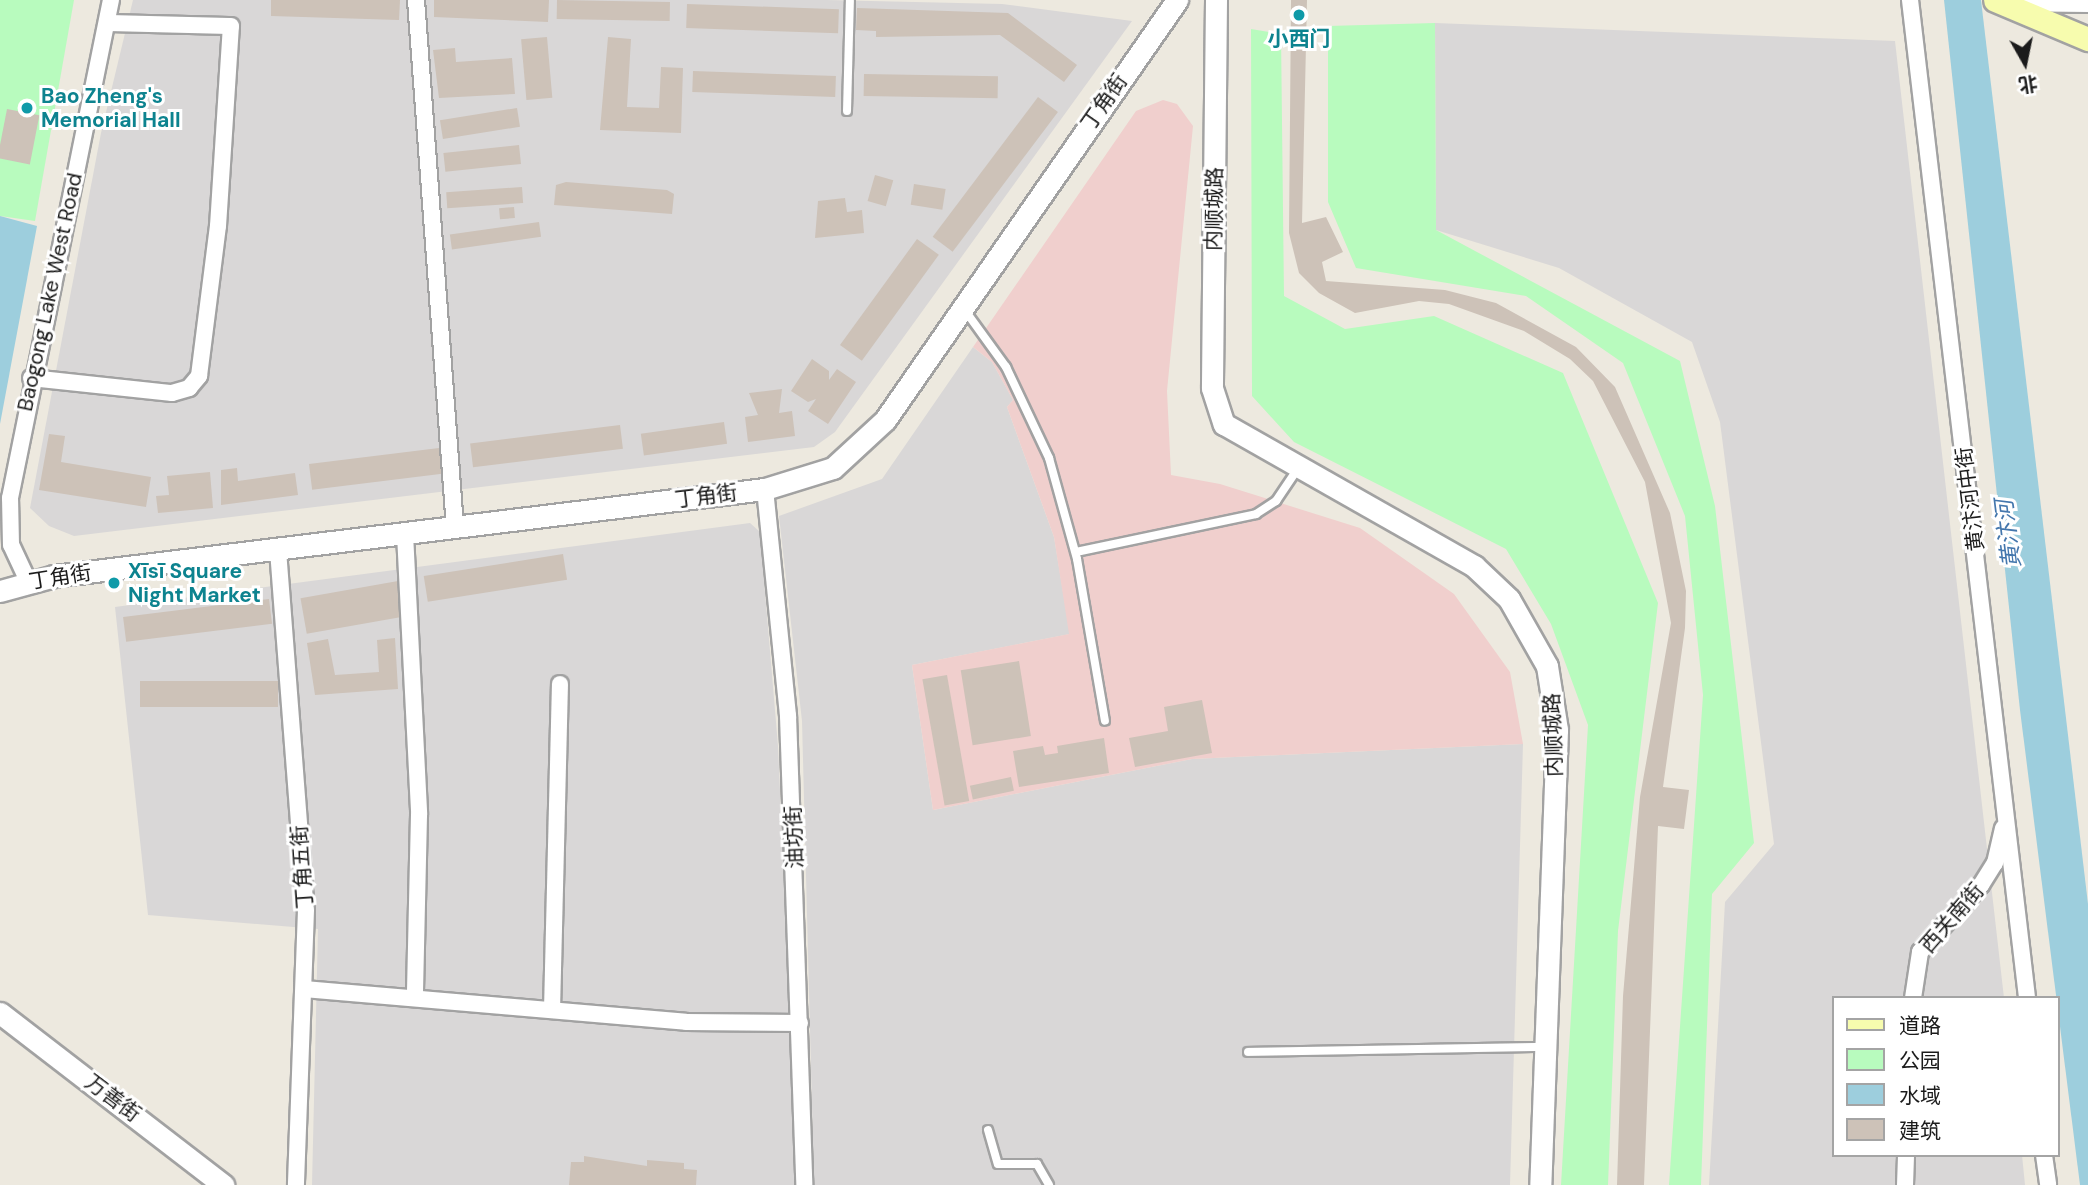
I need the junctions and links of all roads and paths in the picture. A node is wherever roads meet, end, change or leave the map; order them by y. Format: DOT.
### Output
graph roads {
  1 [pos="111,0"];
  2 [pos="416,0"];
  3 [pos="850,0"];
  4 [pos="1177,0"];
  5 [pos="1216,0"];
  6 [pos="1230,0"];
  7 [pos="1910,0"];
  8 [pos="1995,0"];
  9 [pos="2088,1"];
  10 [pos="107,23"];
  11 [pos="2088,39"];
  12 [pos="847,111"];
  13 [pos="962,308"];
  14 [pos="31,378"];
  15 [pos="1220,416"];
  16 [pos="1297,470"];
  17 [pos="765,489"];
  18 [pos="10,498"];
  19 [pos="0,515"];
  20 [pos="455,527"];
  21 [pos="405,534"];
  22 [pos="278,550"];
  23 [pos="1076,552"];
  24 [pos="28,581"];
  25 [pos="0,591"];
  26 [pos="560,684"];
  27 [pos="1105,721"];
  28 [pos="2006,799"];
  29 [pos="304,989"];
  30 [pos="1913,996"];
  31 [pos="2027,996"];
  32 [pos="415,998"];
  33 [pos="552,1010"];
  34 [pos="0,1013"];
  35 [pos="800,1023"];
  36 [pos="1545,1047"];
  37 [pos="1248,1052"];
  38 [pos="988,1130"];
  39 [pos="1906,1157"];
  40 [pos="2045,1157"];
  41 [pos="223,1185"];
  42 [pos="296,1185"];
  43 [pos="804,1185"];
  44 [pos="1049,1185"];
  45 [pos="1540,1185"];
  46 [pos="1905,1185"];
  47 [pos="2048,1185"];
  1 -- 10 [label="street, Baogong Lake West Road"];
  2 -- 20 [label="street"];
  3 -- 12 [label="lane"];
  4 -- 13 [label="street, 丁角街"];
  5 -- 15 [label="street, 内顺城路"];
  6 -- 15 [label="street, 内顺城路"];
  7 -- 28 [label="street, 黄汴河中街"];
  8 -- 9 [label="street"];
  8 -- 11 [label="main road"];
  10 -- 14 [label="street, Baogong Lake West Road"];
  10 -- 14 [label="street"];
  13 -- 17 [label="street, 丁角街"];
  13 -- 23 [label="lane"];
  14 -- 18 [label="street, Baogong Lake West Road"];
  15 -- 16 [label="street, 内顺城路"];
  16 -- 23 [label="lane"];
  16 -- 36 [label="street, 内顺城路"];
  17 -- 20 [label="street, 丁角街"];
  17 -- 35 [label="street, 油坊街"];
  18 -- 19 [label="street"];
  18 -- 24 [label="street, Baogong Lake West Road"];
  20 -- 21 [label="street, 丁角街"];
  21 -- 22 [label="street, 丁角街"];
  21 -- 32 [label="street"];
  22 -- 24 [label="street, 丁角街"];
  22 -- 29 [label="street, 丁角五街"];
  23 -- 27 [label="lane"];
  24 -- 25 [label="street, 丁角街"];
  26 -- 33 [label="street"];
  28 -- 30 [label="street, 西关南街"];
  28 -- 31 [label="street, 黄汴河中街"];
  29 -- 32 [label="street"];
  29 -- 42 [label="street, 丁角五街"];
  32 -- 33 [label="street"];
  33 -- 35 [label="street"];
  34 -- 41 [label="street, 万善街"];
  35 -- 43 [label="street, 油坊街"];
  36 -- 37 [label="lane"];
  36 -- 45 [label="street, 内顺城路"];
  38 -- 44 [label="lane"];
  39 -- 46 [label="street"];
  40 -- 47 [label="street"];
}
